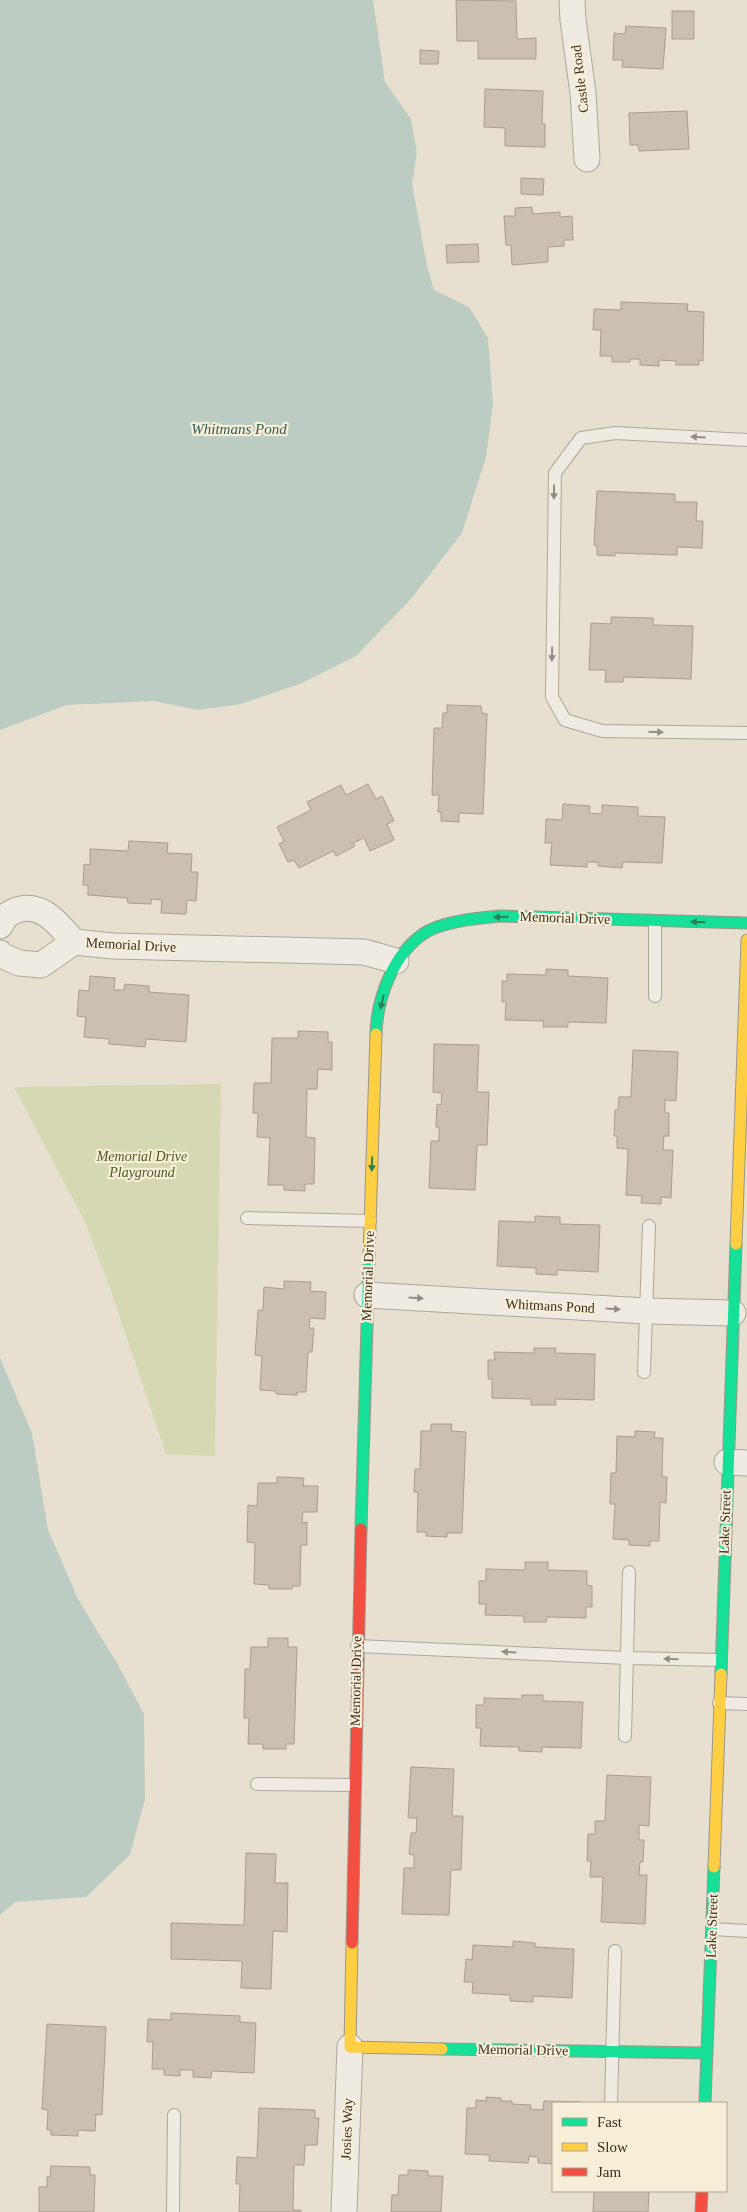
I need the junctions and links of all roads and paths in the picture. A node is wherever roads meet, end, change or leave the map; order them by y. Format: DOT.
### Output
graph roads {
  1 [pos="572,0"];
  2 [pos="587,158"];
  3 [pos="747,440"];
  4 [pos="747,733"];
  5 [pos="655,921"];
  6 [pos="747,923"];
  7 [pos="0,926"];
  8 [pos="747,940"];
  9 [pos="74,942"];
  10 [pos="0,953"];
  11 [pos="396,960"];
  12 [pos="655,996"];
  13 [pos="744,1130"];
  14 [pos="247,1218"];
  15 [pos="370,1221"];
  16 [pos="649,1226"];
  17 [pos="368,1295"];
  18 [pos="646,1311"];
  19 [pos="734,1313"];
  20 [pos="644,1372"];
  21 [pos="737,1463"];
  22 [pos="629,1572"];
  23 [pos="357,1646"];
  24 [pos="627,1658"];
  25 [pos="720,1660"];
  26 [pos="719,1703"];
  27 [pos="747,1704"];
  28 [pos="624,1736"];
  29 [pos="257,1784"];
  30 [pos="354,1785"];
  31 [pos="712,1930"];
  32 [pos="747,1931"];
  33 [pos="615,1951"];
  34 [pos="350,2047"];
  35 [pos="612,2052"];
  36 [pos="707,2053"];
  37 [pos="611,2102"];
  38 [pos="705,2102"];
  39 [pos="174,2115"];
  40 [pos="702,2192"];
  41 [pos="173,2212"];
  42 [pos="344,2212"];
  43 [pos="701,2212"];
  1 -- 2 [label="street, Castle Road"];
  3 -- 4 [label="lane, one-way"];
  6 -- 5 [label="street, Memorial Drive, one-way"];
  5 -- 11 [label="street, Memorial Drive, one-way"];
  5 -- 12 [label="lane"];
  7 -- 9 [label="street, Memorial Drive"];
  8 -- 13 [label="street, Lake Street"];
  9 -- 10 [label="street, Memorial Drive"];
  9 -- 11 [label="street, Memorial Drive"];
  11 -- 15 [label="street, Memorial Drive, one-way"];
  13 -- 19 [label="street, Lake Street"];
  14 -- 15 [label="lane"];
  15 -- 17 [label="street, Memorial Drive"];
  16 -- 18 [label="lane"];
  17 -- 18 [label="street, Whitmans Pond, one-way"];
  17 -- 23 [label="street, Memorial Drive"];
  18 -- 19 [label="street, Whitmans Pond"];
  18 -- 20 [label="lane"];
  19 -- 21 [label="street, Lake Street"];
  21 -- 25 [label="street, Lake Street"];
  22 -- 24 [label="lane"];
  24 -- 23 [label="lane, one-way"];
  23 -- 30 [label="street, Memorial Drive"];
  25 -- 24 [label="lane, one-way"];
  24 -- 28 [label="lane"];
  25 -- 26 [label="street, Lake Street"];
  26 -- 27 [label="lane"];
  26 -- 31 [label="street, Lake Street"];
  29 -- 30 [label="lane"];
  30 -- 34 [label="street, Memorial Drive"];
  31 -- 32 [label="lane"];
  31 -- 36 [label="street, Lake Street"];
  33 -- 35 [label="lane"];
  34 -- 35 [label="street, Memorial Drive"];
  34 -- 42 [label="street, Josies Way"];
  35 -- 36 [label="street, Memorial Drive"];
  35 -- 37 [label="lane"];
  36 -- 38 [label="street, Lake Street"];
  39 -- 41 [label="lane"];
  40 -- 43 [label="street"];
}
